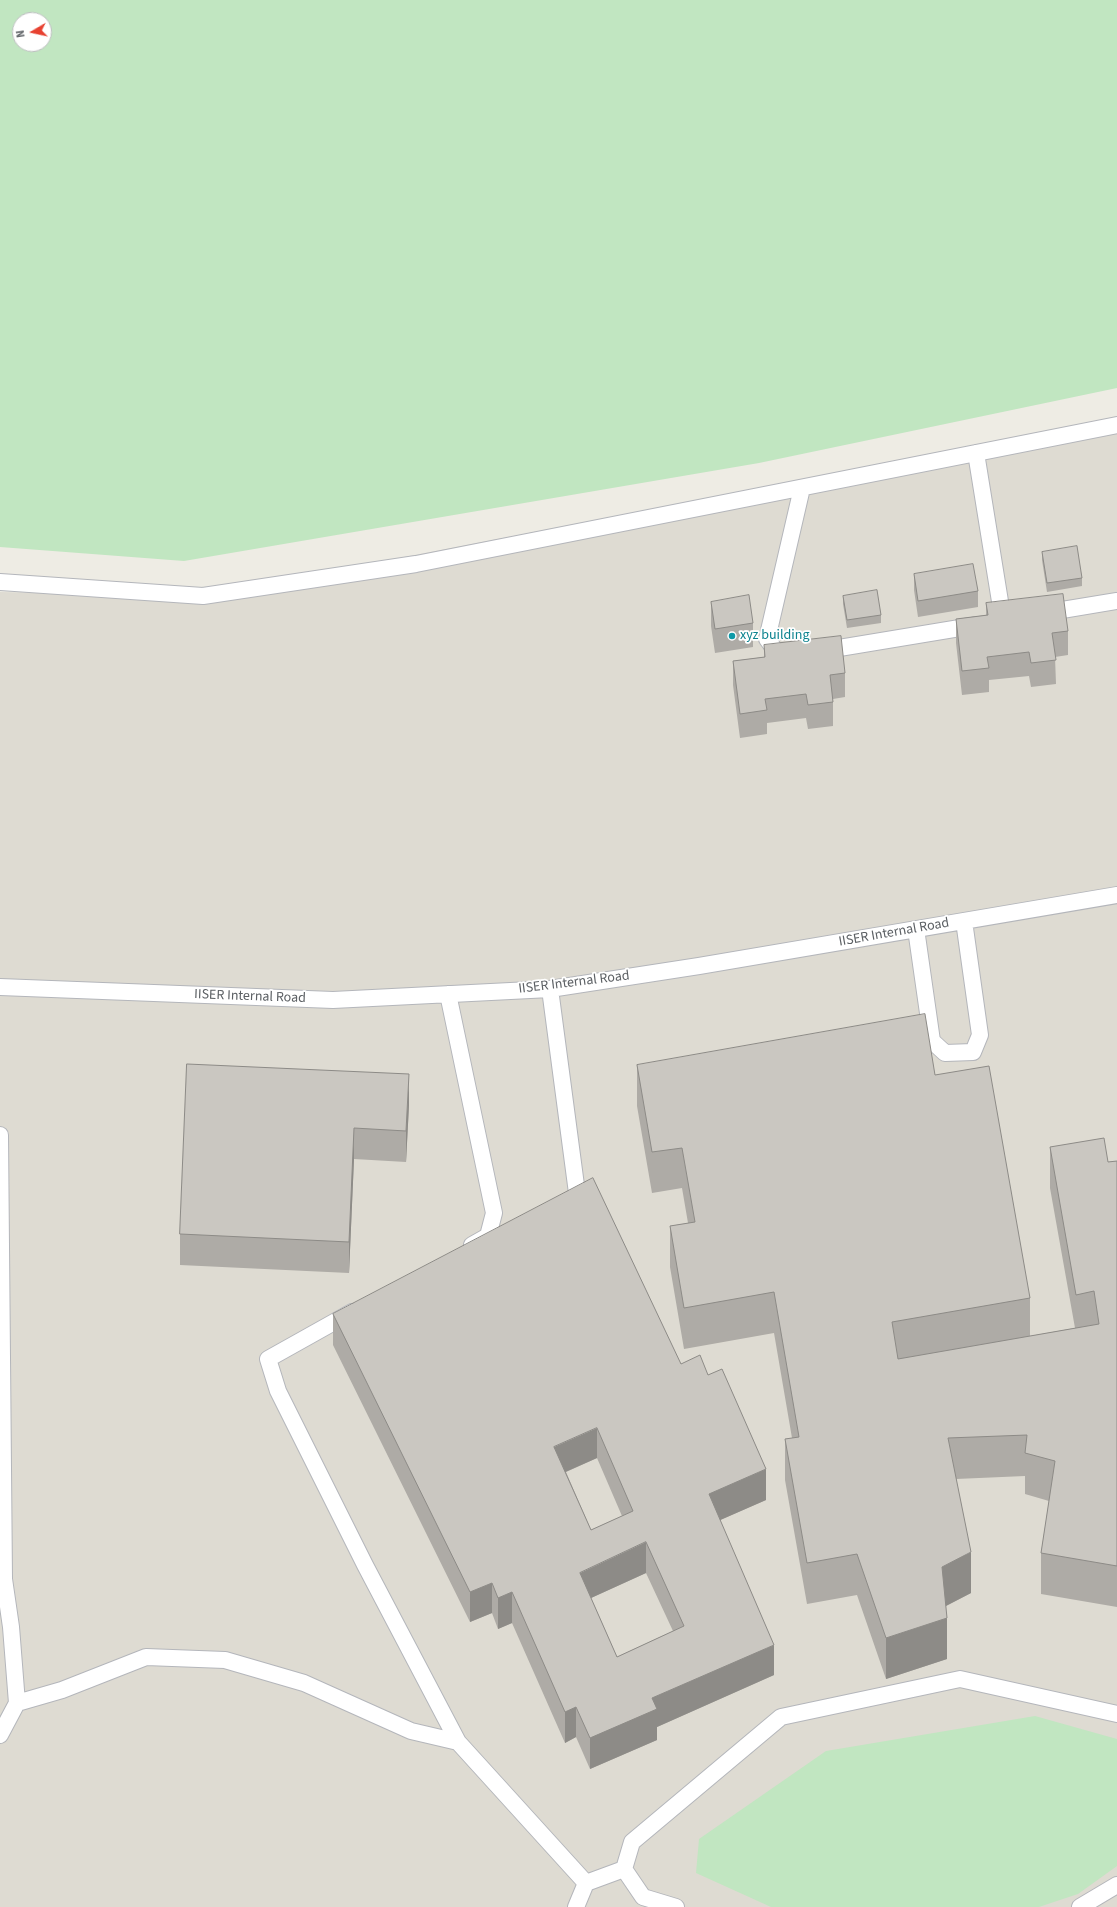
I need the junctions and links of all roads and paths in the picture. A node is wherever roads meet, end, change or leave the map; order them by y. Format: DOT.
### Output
graph roads {
  1 [pos="1117,425"];
  2 [pos="976,453"];
  3 [pos="802,488"];
  4 [pos="0,582"];
  5 [pos="1117,601"];
  6 [pos="1016,618"];
  7 [pos="1117,895"];
  8 [pos="964,921"];
  9 [pos="916,929"];
  10 [pos="0,987"];
  11 [pos="550,989"];
  12 [pos="448,994"];
  13 [pos="0,1135"];
  14 [pos="577,1193"];
  15 [pos="461,1251"];
  16 [pos="365,1305"];
  17 [pos="17,1703"];
  18 [pos="1117,1714"];
  19 [pos="0,1735"];
  20 [pos="458,1742"];
  21 [pos="624,1869"];
  22 [pos="586,1882"];
  23 [pos="1117,1885"];
  24 [pos="576,1907"];
  25 [pos="676,1907"];
  26 [pos="1080,1907"];
  1 -- 2 [label="lane"];
  2 -- 3 [label="lane"];
  2 -- 6 [label="lane"];
  3 -- 4 [label="lane"];
  3 -- 6 [label="lane"];
  5 -- 6 [label="lane"];
  7 -- 8 [label="lane, IISER Internal Road"];
  8 -- 9 [label="lane, IISER Internal Road"];
  8 -- 9 [label="lane"];
  9 -- 11 [label="lane, IISER Internal Road"];
  10 -- 12 [label="lane, IISER Internal Road"];
  11 -- 12 [label="lane, IISER Internal Road"];
  11 -- 14 [label="lane"];
  12 -- 15 [label="lane"];
  13 -- 17 [label="lane"];
  16 -- 20 [label="lane"];
  17 -- 19 [label="lane"];
  17 -- 20 [label="lane"];
  18 -- 21 [label="lane"];
  20 -- 22 [label="lane"];
  21 -- 22 [label="lane"];
  21 -- 25 [label="lane"];
  22 -- 24 [label="lane"];
  23 -- 26 [label="lane"];
}
